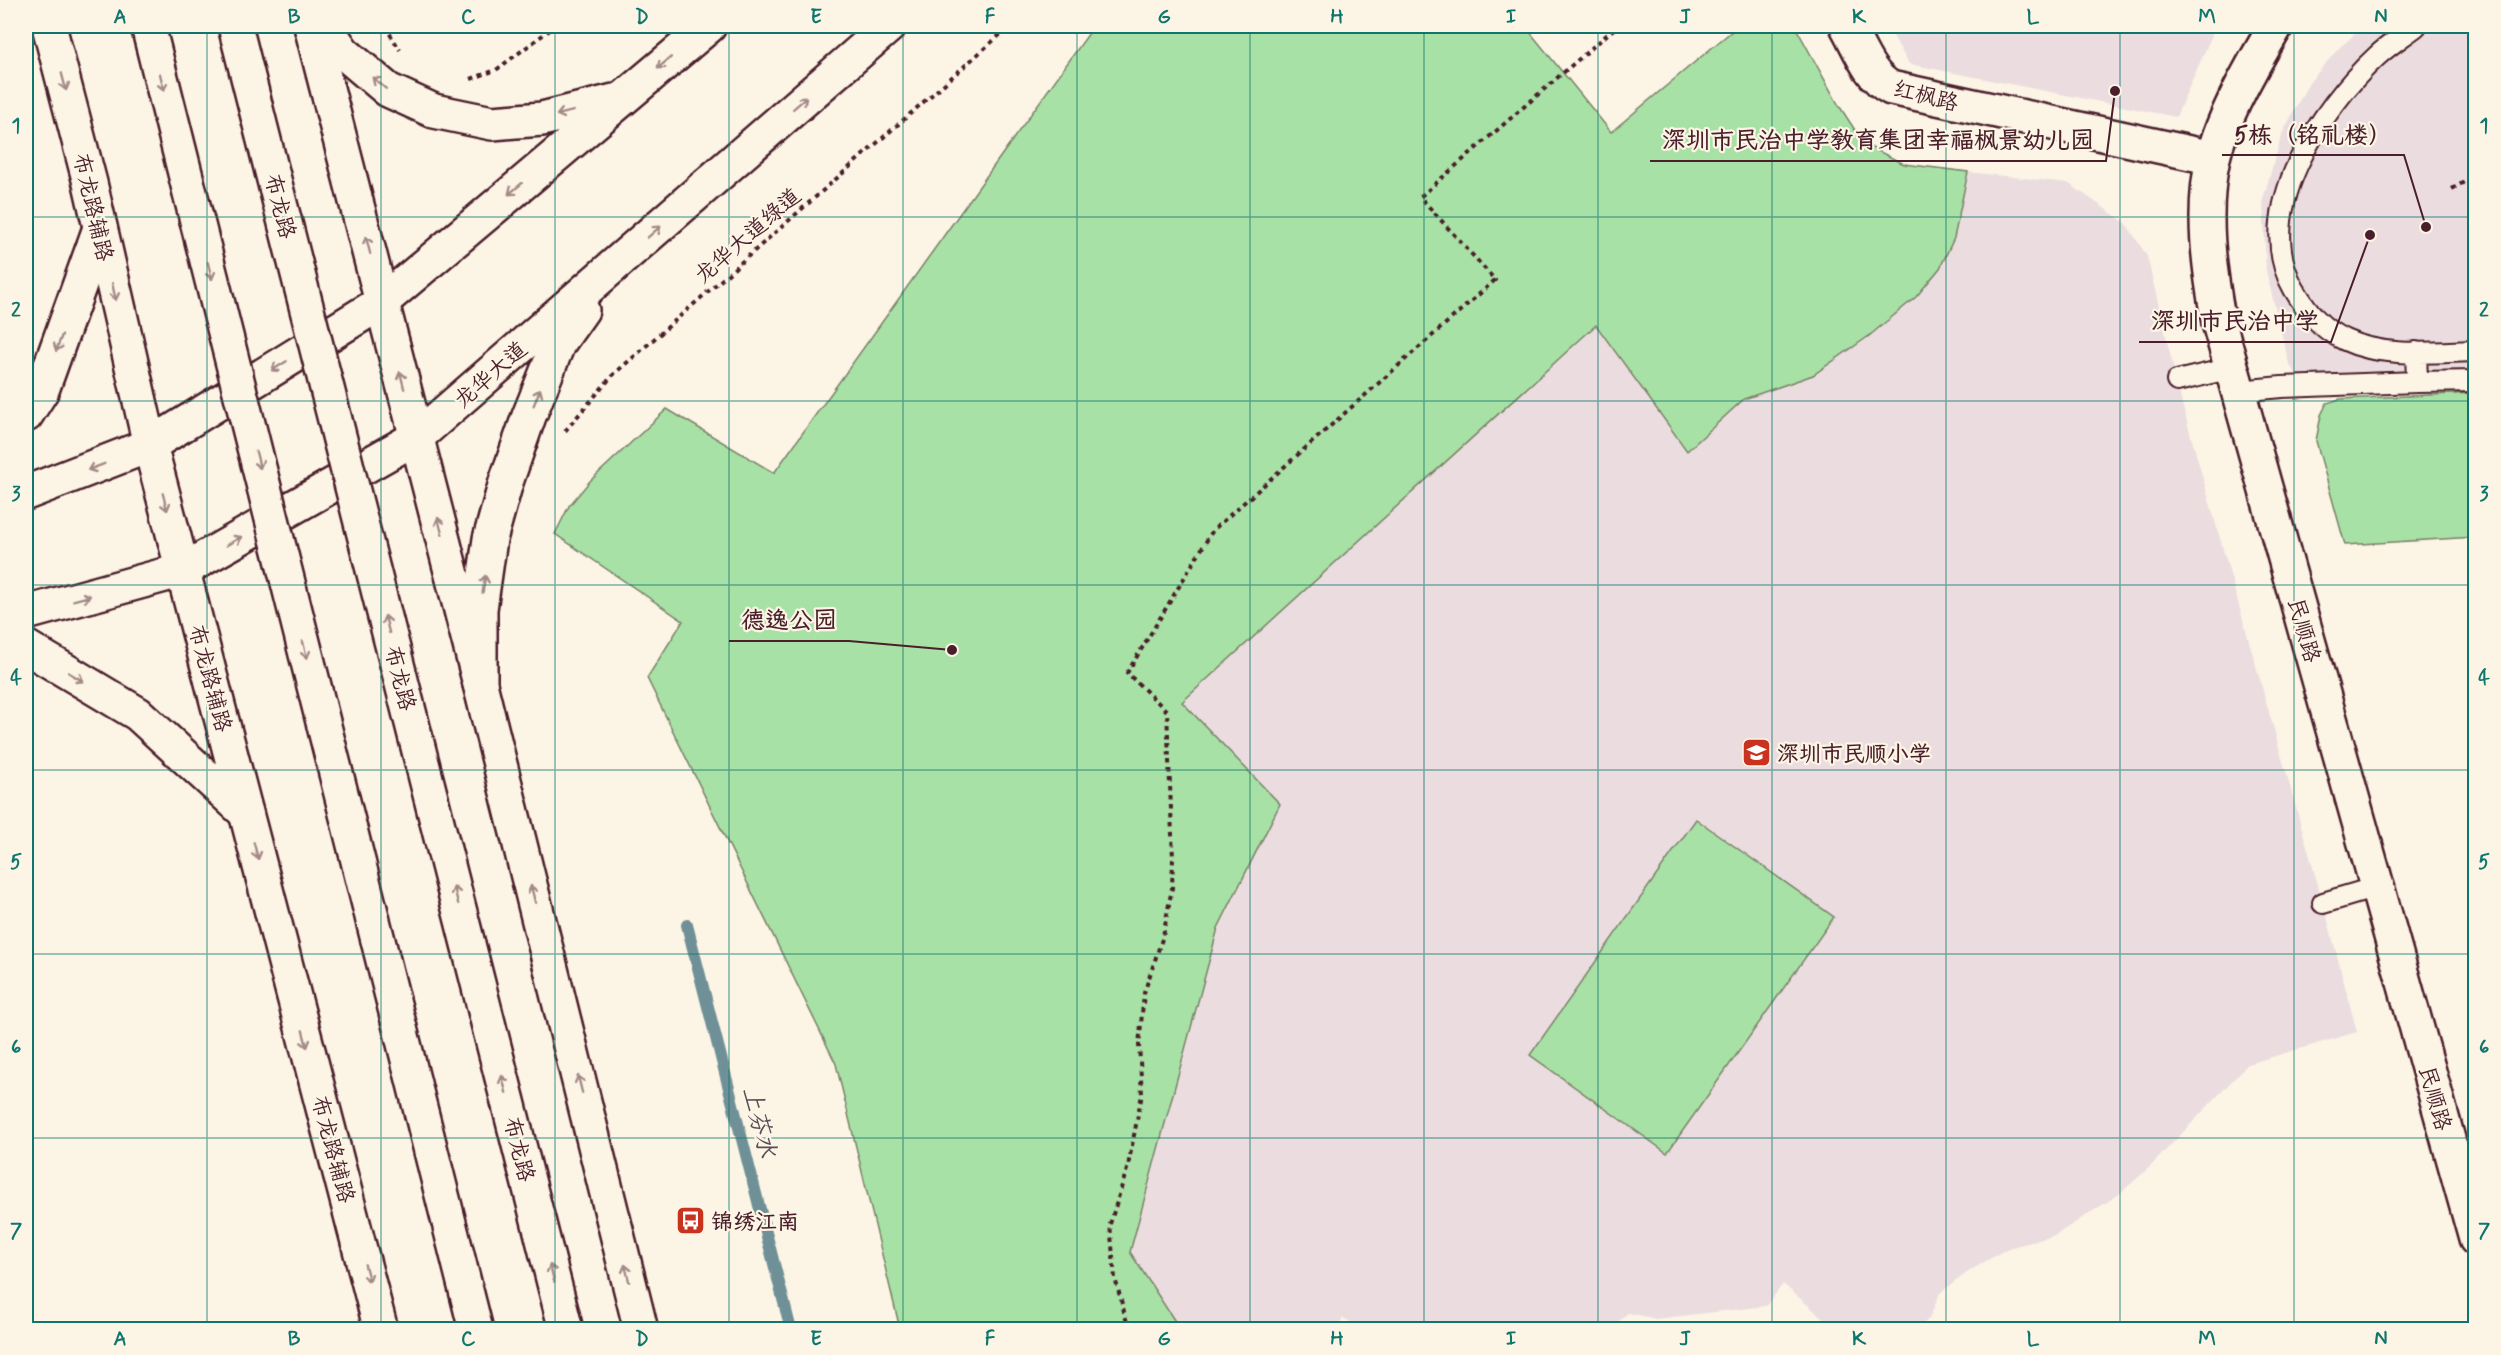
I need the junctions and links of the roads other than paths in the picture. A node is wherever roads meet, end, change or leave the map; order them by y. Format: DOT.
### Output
graph roads {
  1 [pos="49,26"];
  2 [pos="148,26"];
  3 [pos="235,26"];
  4 [pos="311,26"];
  5 [pos="326,26"];
  6 [pos="709,26"];
  7 [pos="889,26"];
  8 [pos="1847,26"];
  9 [pos="2276,26"];
  10 [pos="2416,26"];
  11 [pos="622,99"];
  12 [pos="2213,158"];
  13 [pos="100,228"];
  14 [pos="610,270"];
  15 [pos="382,302"];
  16 [pos="2475,351"];
  17 [pos="2416,352"];
  18 [pos="2235,380"];
  19 [pos="2177,381"];
  20 [pos="2475,381"];
  21 [pos="2417,382"];
  22 [pos="26,415"];
  23 [pos="417,437"];
  24 [pos="150,445"];
  25 [pos="26,493"];
  26 [pos="183,570"];
  27 [pos="26,613"];
  28 [pos="26,647"];
  29 [pos="480,684"];
  30 [pos="246,813"];
  31 [pos="2377,887"];
  32 [pos="2323,903"];
  33 [pos="2475,1239"];
  34 [pos="381,1329"];
  35 [pos="476,1329"];
  36 [pos="566,1329"];
  37 [pos="641,1329"];
  1 -- 13 [label="main road, 布龙路辅路, one-way"];
  2 -- 35 [label="main road, one-way, bridge"];
  36 -- 3 [label="main road, 布龙路, one-way, bridge"];
  15 -- 4 [label="main road, one-way"];
  11 -- 5 [label="main road, one-way"];
  6 -- 11 [label="main road, one-way"];
  14 -- 7 [label="main road, 龙华大道, one-way"];
  8 -- 12 [label="main road, 红枫路"];
  9 -- 12 [label="main road, 民顺路"];
  10 -- 17 [label="lane"];
  11 -- 15 [label="main road, one-way"];
  12 -- 18 [label="main road, 民顺路"];
  13 -- 22 [label="main road, one-way"];
  13 -- 24 [label="main road, 布龙路辅路, one-way"];
  14 -- 23 [label="main road, 龙华大道"];
  29 -- 14 [label="main road, one-way"];
  23 -- 15 [label="main road, one-way"];
  15 -- 24 [label="main road, one-way"];
  16 -- 17 [label="lane"];
  17 -- 21 [label="lane"];
  18 -- 19 [label="lane"];
  18 -- 21 [label="lane"];
  18 -- 31 [label="main road, 民顺路"];
  20 -- 21 [label="lane"];
  26 -- 23 [label="main road, 龙华大道, one-way"];
  29 -- 23 [label="main road, one-way"];
  24 -- 25 [label="main road, one-way"];
  24 -- 26 [label="main road, 布龙路辅路, one-way"];
  27 -- 26 [label="main road, 龙华大道, one-way"];
  26 -- 30 [label="main road, 布龙路辅路"];
  28 -- 30 [label="main road, one-way"];
  37 -- 29 [label="main road, one-way"];
  30 -- 34 [label="main road, 布龙路辅路, one-way"];
  31 -- 32 [label="lane"];
  31 -- 33 [label="main road, 民顺路"];
}
